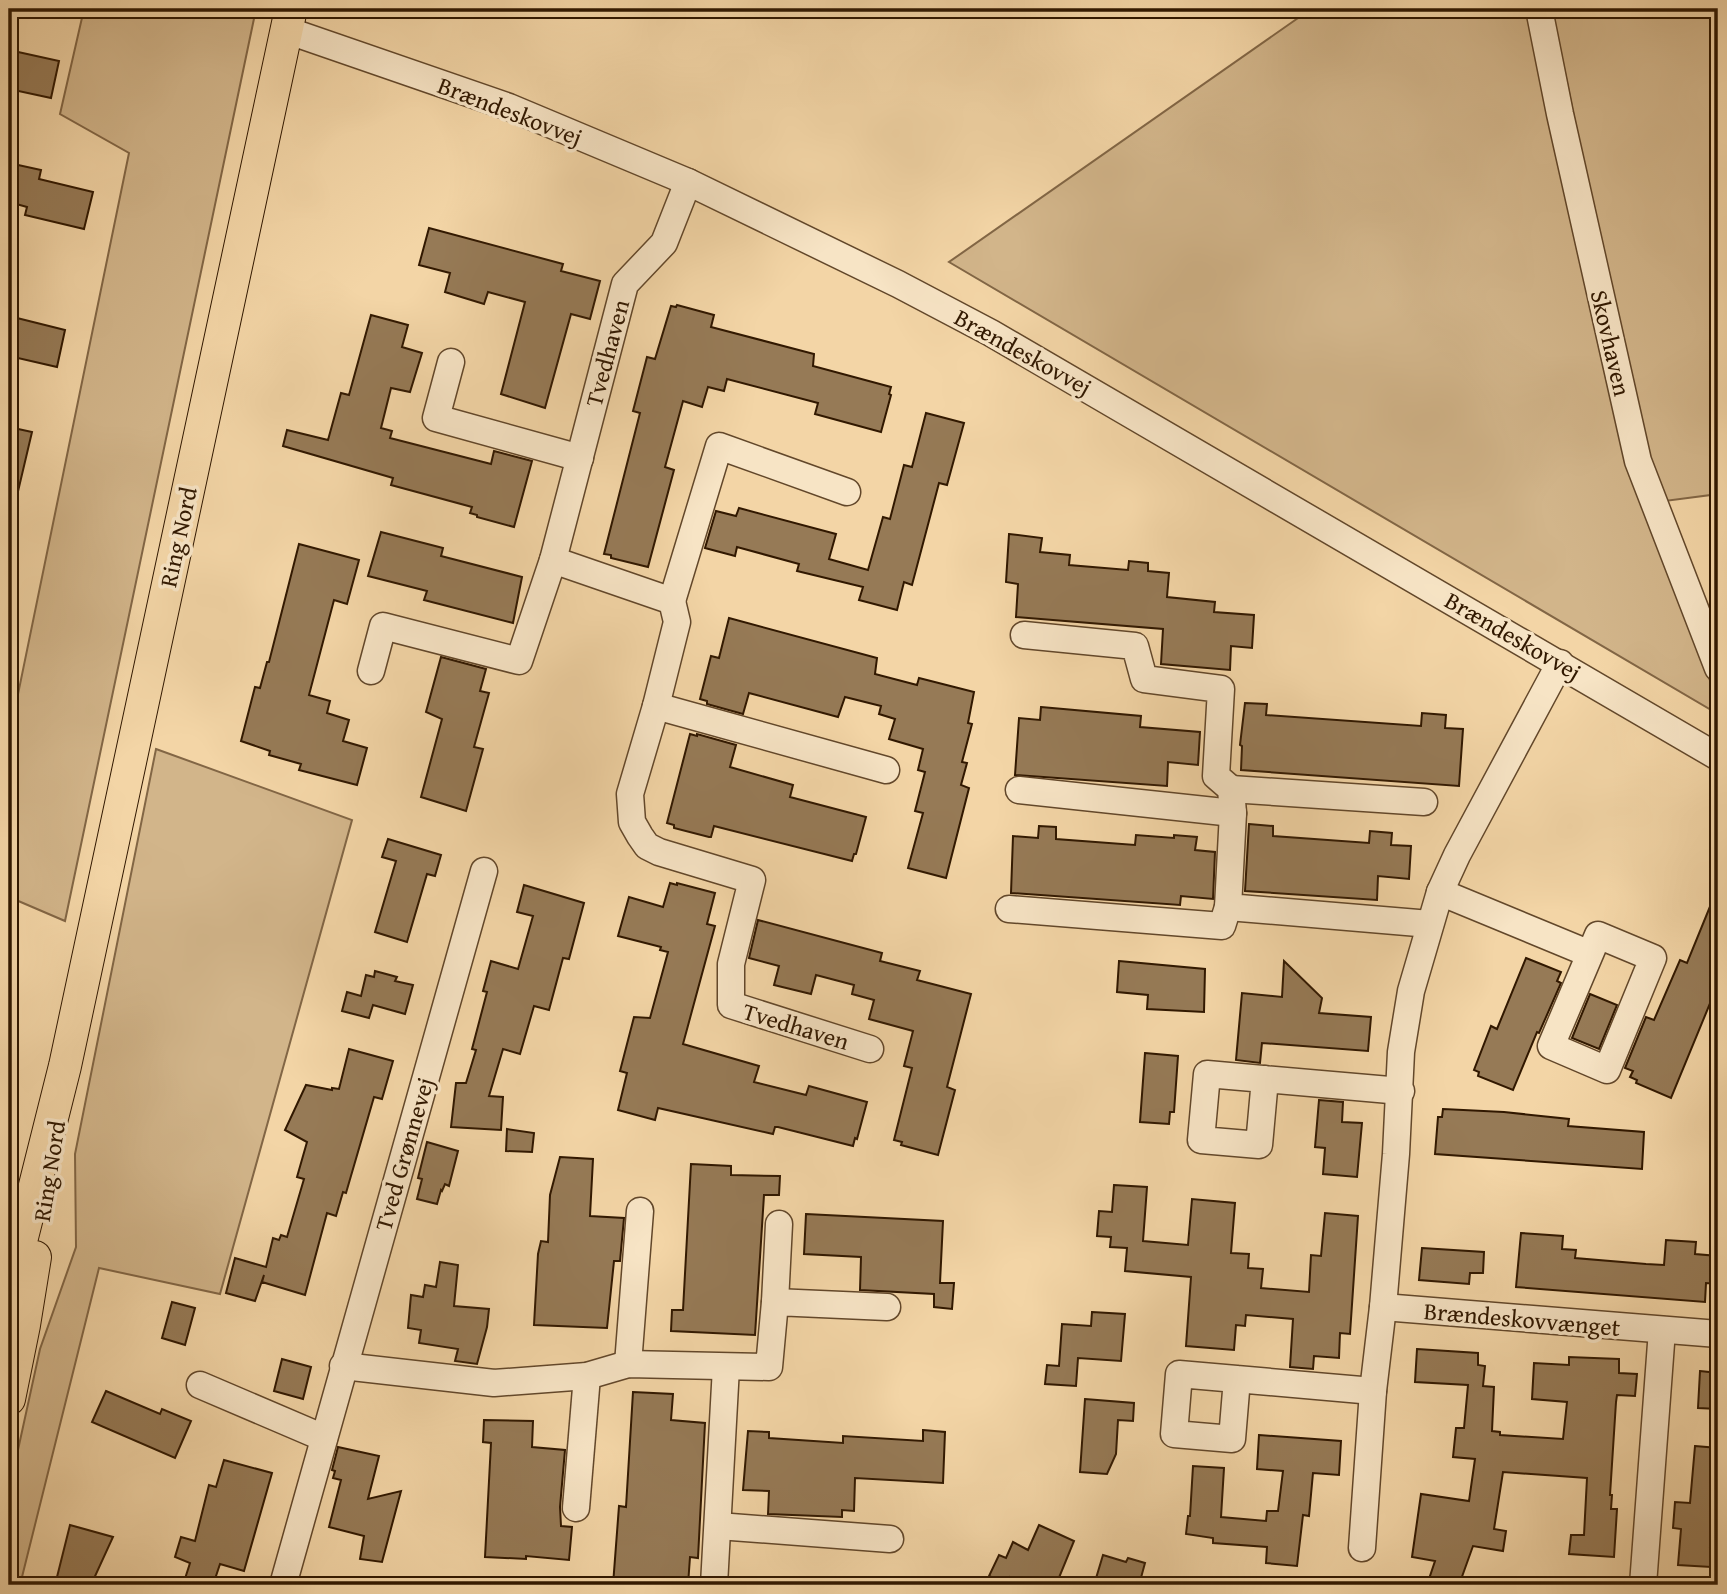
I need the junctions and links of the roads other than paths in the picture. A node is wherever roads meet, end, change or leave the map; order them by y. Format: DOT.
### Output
graph roads {
  1 [pos="1539,9"];
  2 [pos="289,19"];
  3 [pos="688,182"];
  4 [pos="451,362"];
  5 [pos="580,458"];
  6 [pos="847,492"];
  7 [pos="553,560"];
  8 [pos="672,601"];
  9 [pos="1024,635"];
  10 [pos="1560,663"];
  11 [pos="1718,668"];
  12 [pos="371,671"];
  13 [pos="656,706"];
  14 [pos="1718,757"];
  15 [pos="886,770"];
  16 [pos="1019,790"];
  17 [pos="1232,801"];
  18 [pos="1424,802"];
  19 [pos="484,871"];
  20 [pos="1440,891"];
  21 [pos="1228,906"];
  22 [pos="1009,909"];
  23 [pos="1430,924"];
  24 [pos="1590,954"];
  25 [pos="870,1049"];
  26 [pos="65,1066"];
  27 [pos="1265,1079"];
  28 [pos="1401,1091"];
  29 [pos="640,1211"];
  30 [pos="779,1224"];
  31 [pos="9,1289"];
  32 [pos="775,1302"];
  33 [pos="887,1307"];
  34 [pos="1383,1307"];
  35 [pos="1662,1331"];
  36 [pos="1718,1334"];
  37 [pos="628,1364"];
  38 [pos="343,1366"];
  39 [pos="726,1367"];
  40 [pos="587,1376"];
  41 [pos="1237,1379"];
  42 [pos="200,1385"];
  43 [pos="1373,1391"];
  44 [pos="9,1399"];
  45 [pos="324,1437"];
  46 [pos="576,1508"];
  47 [pos="718,1526"];
  48 [pos="890,1539"];
  49 [pos="1362,1548"];
  50 [pos="283,1585"];
  51 [pos="714,1585"];
  52 [pos="1643,1585"];
  1 -- 11 [label="street, Skovhaven"];
  2 -- 3 [label="street, Brændeskovvej"];
  2 -- 26 [label="main road, Ring Nord"];
  3 -- 5 [label="street, Tvedhaven"];
  3 -- 10 [label="street, Brændeskovvej"];
  4 -- 5 [label="street"];
  5 -- 7 [label="street, Tvedhaven"];
  6 -- 8 [label="street, Tvedhaven"];
  7 -- 8 [label="street"];
  7 -- 12 [label="street, Tvedhaven"];
  8 -- 13 [label="street, Tvedhaven"];
  9 -- 17 [label="street"];
  10 -- 14 [label="street, Brændeskovvej"];
  10 -- 20 [label="street"];
  13 -- 15 [label="street"];
  13 -- 25 [label="street, Tvedhaven"];
  16 -- 17 [label="street"];
  17 -- 18 [label="street"];
  17 -- 21 [label="street"];
  19 -- 38 [label="street, Tved Grønnevej"];
  20 -- 23 [label="street"];
  20 -- 24 [label="street"];
  21 -- 22 [label="street"];
  21 -- 23 [label="street"];
  23 -- 28 [label="street"];
  24 -- 24 [label="street"];
  26 -- 31 [label="main road, Ring Nord"];
  26 -- 44 [label="main road, Ring Nord"];
  27 -- 28 [label="street"];
  28 -- 34 [label="street"];
  29 -- 37 [label="street"];
  30 -- 32 [label="street"];
  32 -- 33 [label="street"];
  32 -- 39 [label="street"];
  34 -- 35 [label="street, Brændeskovvænget"];
  34 -- 43 [label="street"];
  35 -- 36 [label="street, Brændeskovvænget"];
  35 -- 52 [label="street"];
  37 -- 39 [label="street"];
  37 -- 40 [label="street"];
  38 -- 40 [label="street"];
  38 -- 45 [label="street, Tved Grønnevej"];
  39 -- 47 [label="street"];
  40 -- 46 [label="street"];
  41 -- 43 [label="street"];
  42 -- 45 [label="street"];
  43 -- 49 [label="street"];
  45 -- 50 [label="street, Tved Grønnevej"];
  47 -- 48 [label="street"];
  47 -- 51 [label="street"];
}
